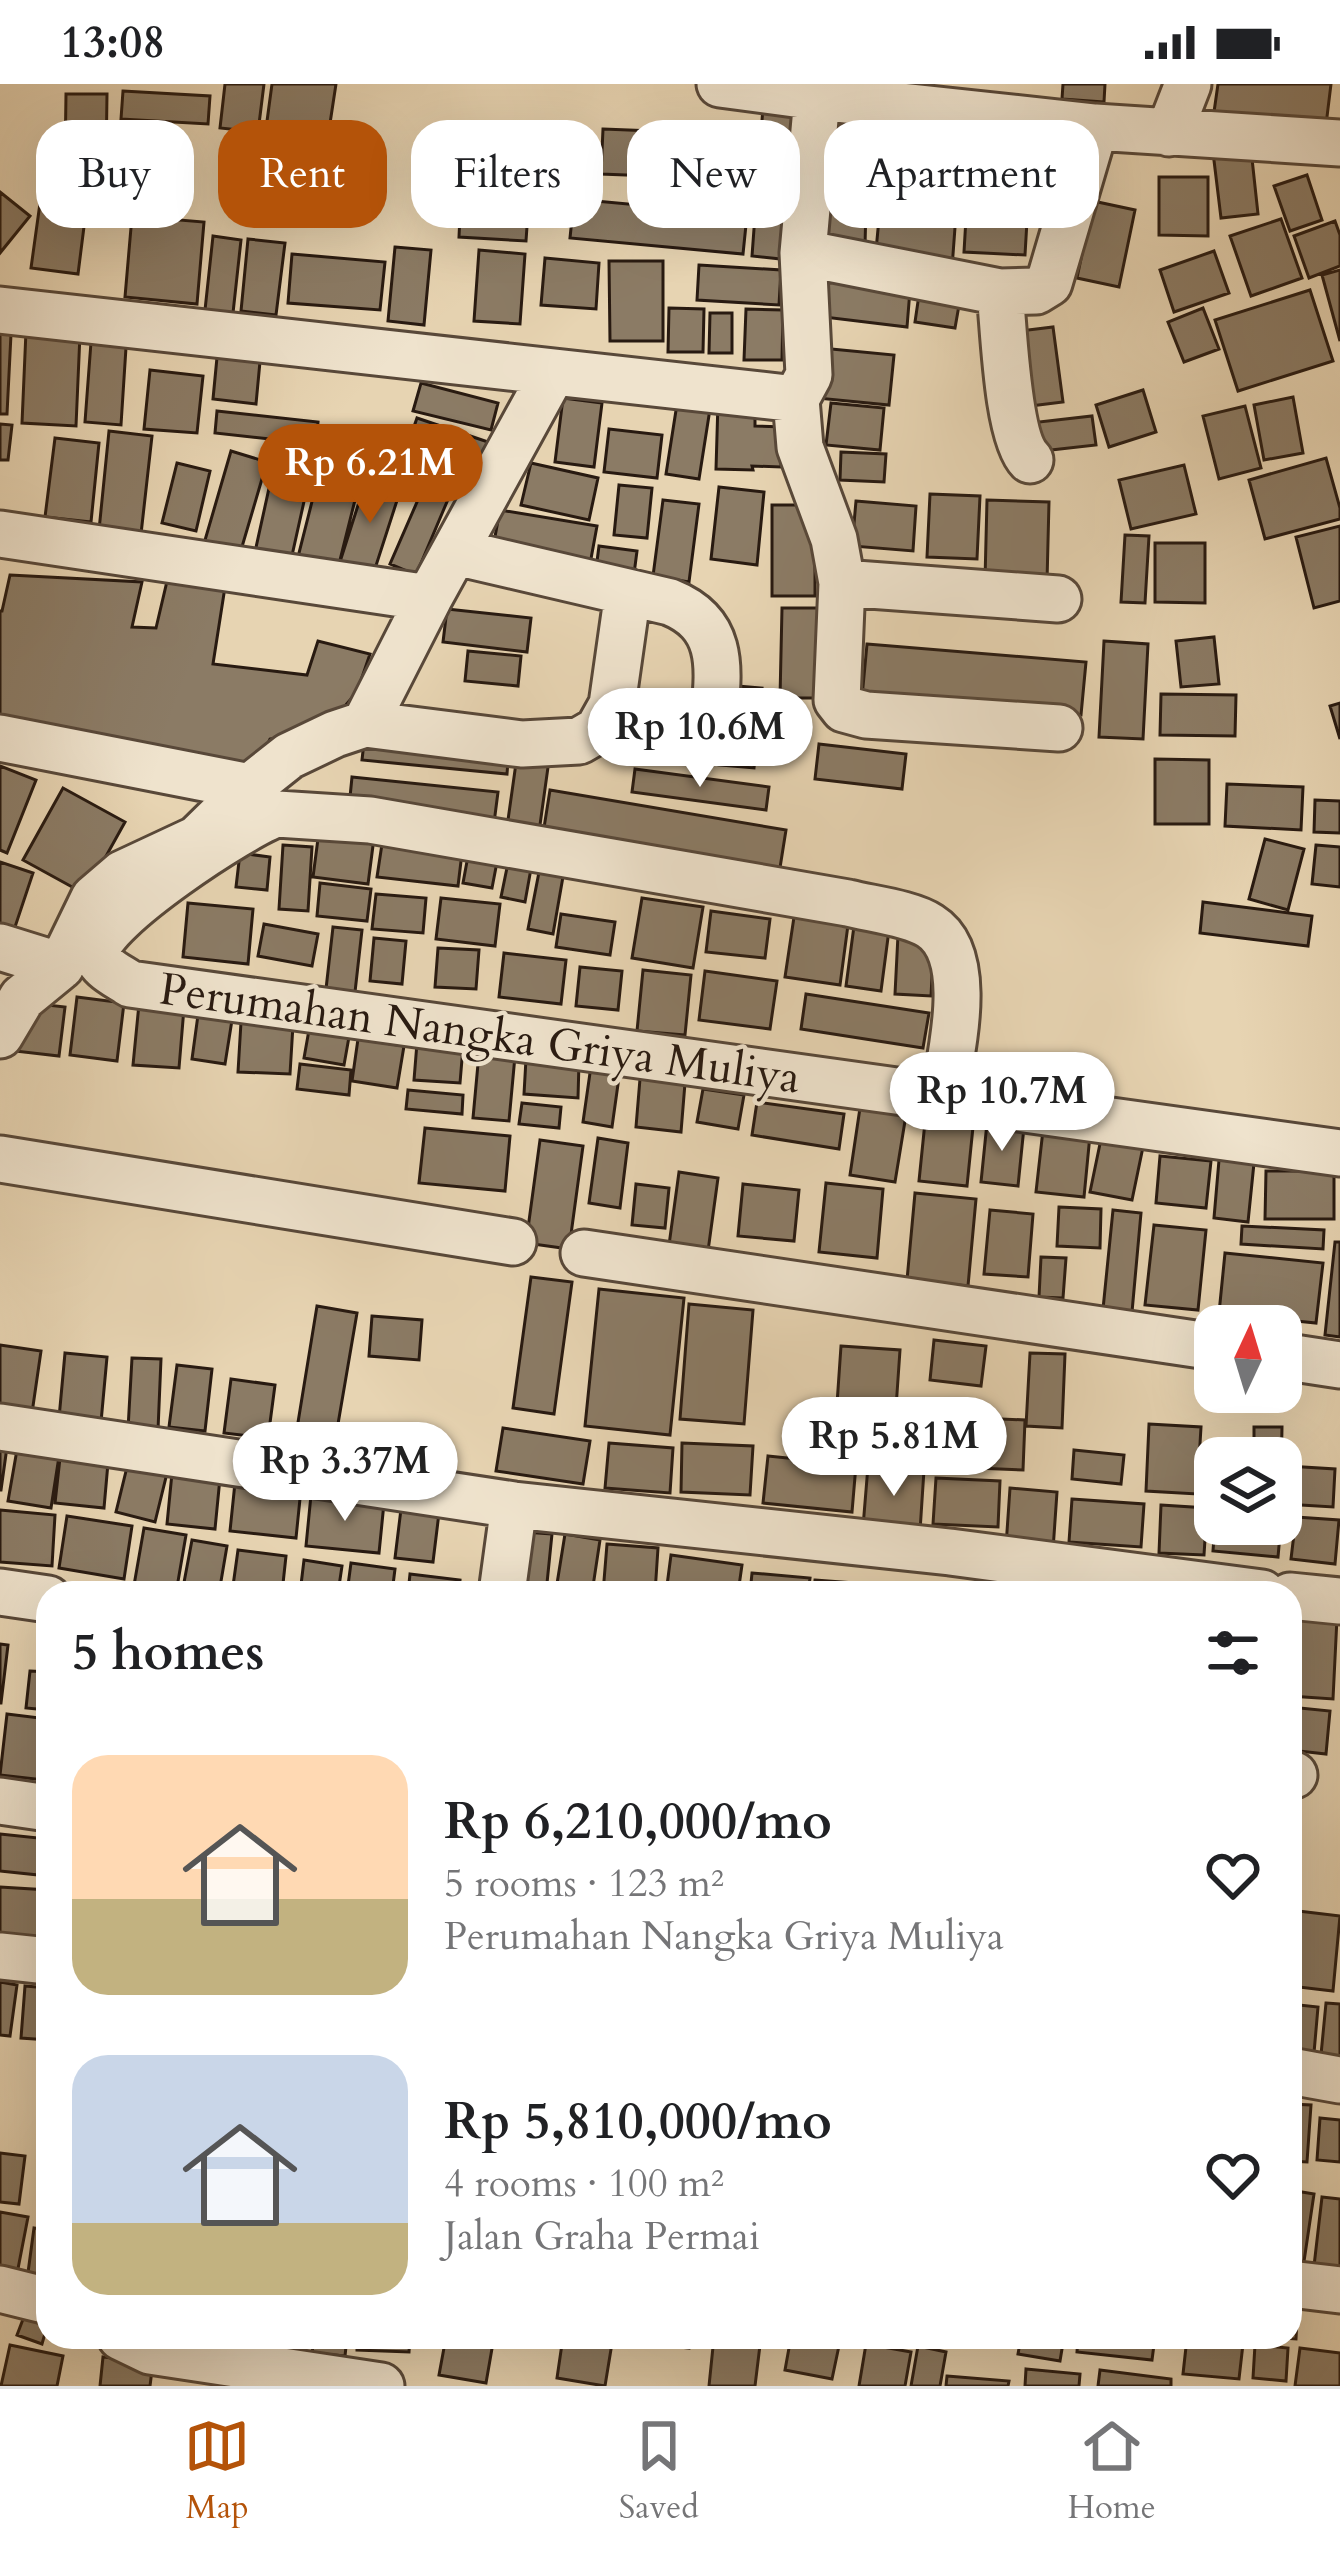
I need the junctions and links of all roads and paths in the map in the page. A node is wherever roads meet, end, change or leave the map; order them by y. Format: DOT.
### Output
graph roads {
  1 [pos="720,84"];
  2 [pos="1187,84"];
  3 [pos="818,98"];
  4 [pos="949,98"];
  5 [pos="1056,120"];
  6 [pos="1099,128"];
  7 [pos="1169,133"];
  8 [pos="1340,143"];
  9 [pos="1065,228"];
  10 [pos="803,254"];
  11 [pos="1000,292"];
  12 [pos="0,310"];
  13 [pos="553,372"];
  14 [pos="796,399"];
  15 [pos="1030,460"];
  16 [pos="0,534"];
  17 [pos="456,552"];
  18 [pos="842,583"];
  19 [pos="628,592"];
  20 [pos="429,598"];
  21 [pos="1058,599"];
  22 [pos="365,724"];
  23 [pos="1059,728"];
  24 [pos="713,735"];
  25 [pos="0,737"];
  26 [pos="250,787"];
  27 [pos="0,946"];
  28 [pos="61,966"];
  29 [pos="0,1035"];
  30 [pos="944,1096"];
  31 [pos="1340,1153"];
  32 [pos="0,1159"];
  33 [pos="513,1242"];
  34 [pos="584,1253"];
  35 [pos="1194,1344"];
  36 [pos="1302,1359"];
  37 [pos="1340,1365"];
  38 [pos="0,1427"];
  39 [pos="514,1505"];
  40 [pos="504,1581"];
  41 [pos="1171,1581"];
  42 [pos="0,1592"];
  43 [pos="36,1597"];
  44 [pos="1302,1597"];
  45 [pos="1340,1601"];
  46 [pos="0,1801"];
  47 [pos="36,1806"];
  48 [pos="0,1956"];
  49 [pos="36,1960"];
  50 [pos="1302,2074"];
  51 [pos="1340,2080"];
  52 [pos="1302,2285"];
  53 [pos="0,2289"];
  54 [pos="1340,2290"];
  55 [pos="36,2298"];
  56 [pos="146,2349"];
  57 [pos="381,2386"];
  1 -- 3 [label="street"];
  2 -- 7 [label="street"];
  3 -- 4 [label="street"];
  3 -- 10 [label="street"];
  4 -- 5 [label="street"];
  6 -- 7 [label="street"];
  7 -- 8 [label="street"];
  9 -- 11 [label="street"];
  10 -- 11 [label="street"];
  10 -- 14 [label="street"];
  11 -- 15 [label="street"];
  12 -- 13 [label="street"];
  13 -- 14 [label="street"];
  13 -- 17 [label="street"];
  14 -- 18 [label="street"];
  16 -- 20 [label="street"];
  17 -- 19 [label="street"];
  17 -- 20 [label="street"];
  18 -- 21 [label="street"];
  18 -- 23 [label="street"];
  19 -- 22 [label="street"];
  19 -- 24 [label="street"];
  20 -- 22 [label="street"];
  22 -- 26 [label="street"];
  25 -- 26 [label="street"];
  26 -- 28 [label="street"];
  27 -- 28 [label="street"];
  28 -- 29 [label="street"];
  30 -- 30 [label="street, Perumahan Nangka Griya Muliya"];
  30 -- 31 [label="street, Perumahan Nangka Griya Muliya"];
  32 -- 33 [label="street"];
  34 -- 35 [label="street"];
  36 -- 37 [label="street"];
  38 -- 39 [label="street"];
  39 -- 40 [label="street"];
  39 -- 41 [label="street"];
  42 -- 43 [label="street"];
  44 -- 45 [label="street"];
  46 -- 47 [label="street"];
  48 -- 49 [label="street"];
  50 -- 51 [label="street"];
  52 -- 54 [label="street"];
  53 -- 55 [label="street"];
  56 -- 57 [label="street"];
}
